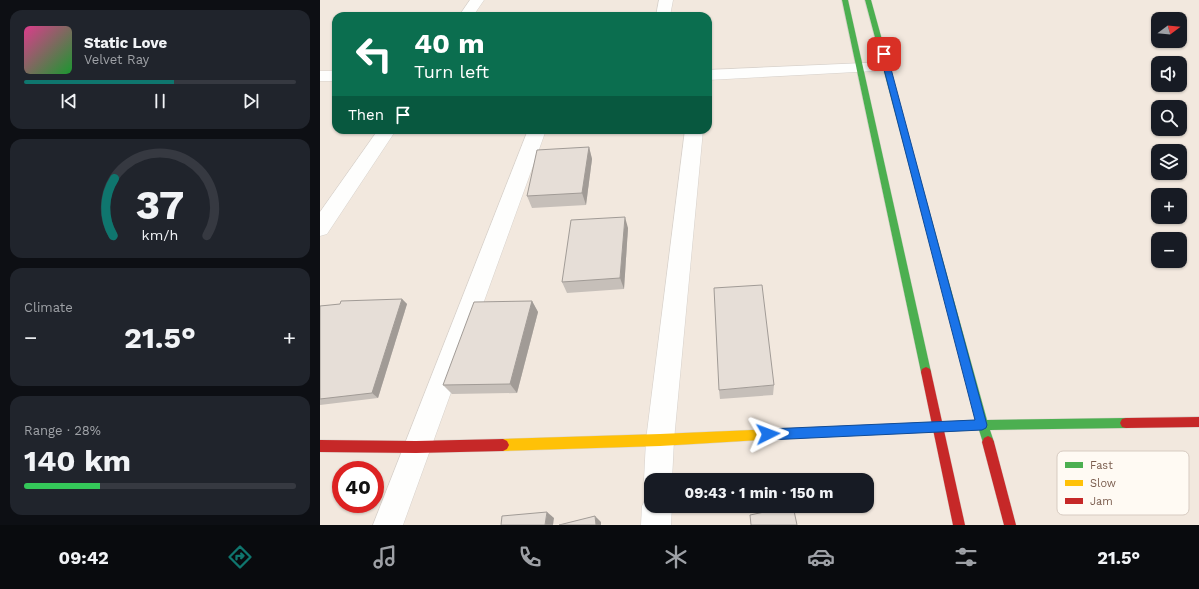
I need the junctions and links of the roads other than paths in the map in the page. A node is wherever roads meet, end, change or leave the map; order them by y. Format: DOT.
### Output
graph roads {
  1 [pos="477,0"];
  2 [pos="666,0"];
  3 [pos="845,0"];
  4 [pos="868,0"];
  5 [pos="469,12"];
  6 [pos="664,12"];
  7 [pos="861,67"];
  8 [pos="887,67"];
  9 [pos="712,75"];
  10 [pos="320,76"];
  11 [pos="332,76"];
  12 [pos="384,134"];
  13 [pos="535,134"];
  14 [pos="694,134"];
  15 [pos="320,228"];
  16 [pos="1199,422"];
  17 [pos="982,425"];
  18 [pos="938,426"];
  19 [pos="660,440"];
  20 [pos="320,446"];
  21 [pos="416,447"];
  22 [pos="658,473"];
  23 [pos="657,513"];
  24 [pos="388,525"];
  25 [pos="656,525"];
  26 [pos="959,525"];
  27 [pos="1010,525"];
  1 -- 5 [label="street"];
  2 -- 6 [label="street"];
  3 -- 7 [label="main road"];
  4 -- 8 [label="main road"];
  7 -- 8 [label="street"];
  7 -- 9 [label="street"];
  7 -- 18 [label="main road"];
  8 -- 17 [label="main road"];
  10 -- 11 [label="street"];
  12 -- 15 [label="street"];
  13 -- 21 [label="street"];
  14 -- 19 [label="street"];
  16 -- 17 [label="main road"];
  17 -- 18 [label="main road"];
  17 -- 27 [label="main road"];
  18 -- 19 [label="main road"];
  18 -- 26 [label="main road"];
  19 -- 21 [label="main road"];
  19 -- 22 [label="street"];
  20 -- 21 [label="main road"];
  21 -- 24 [label="street"];
  23 -- 25 [label="street"];
}
